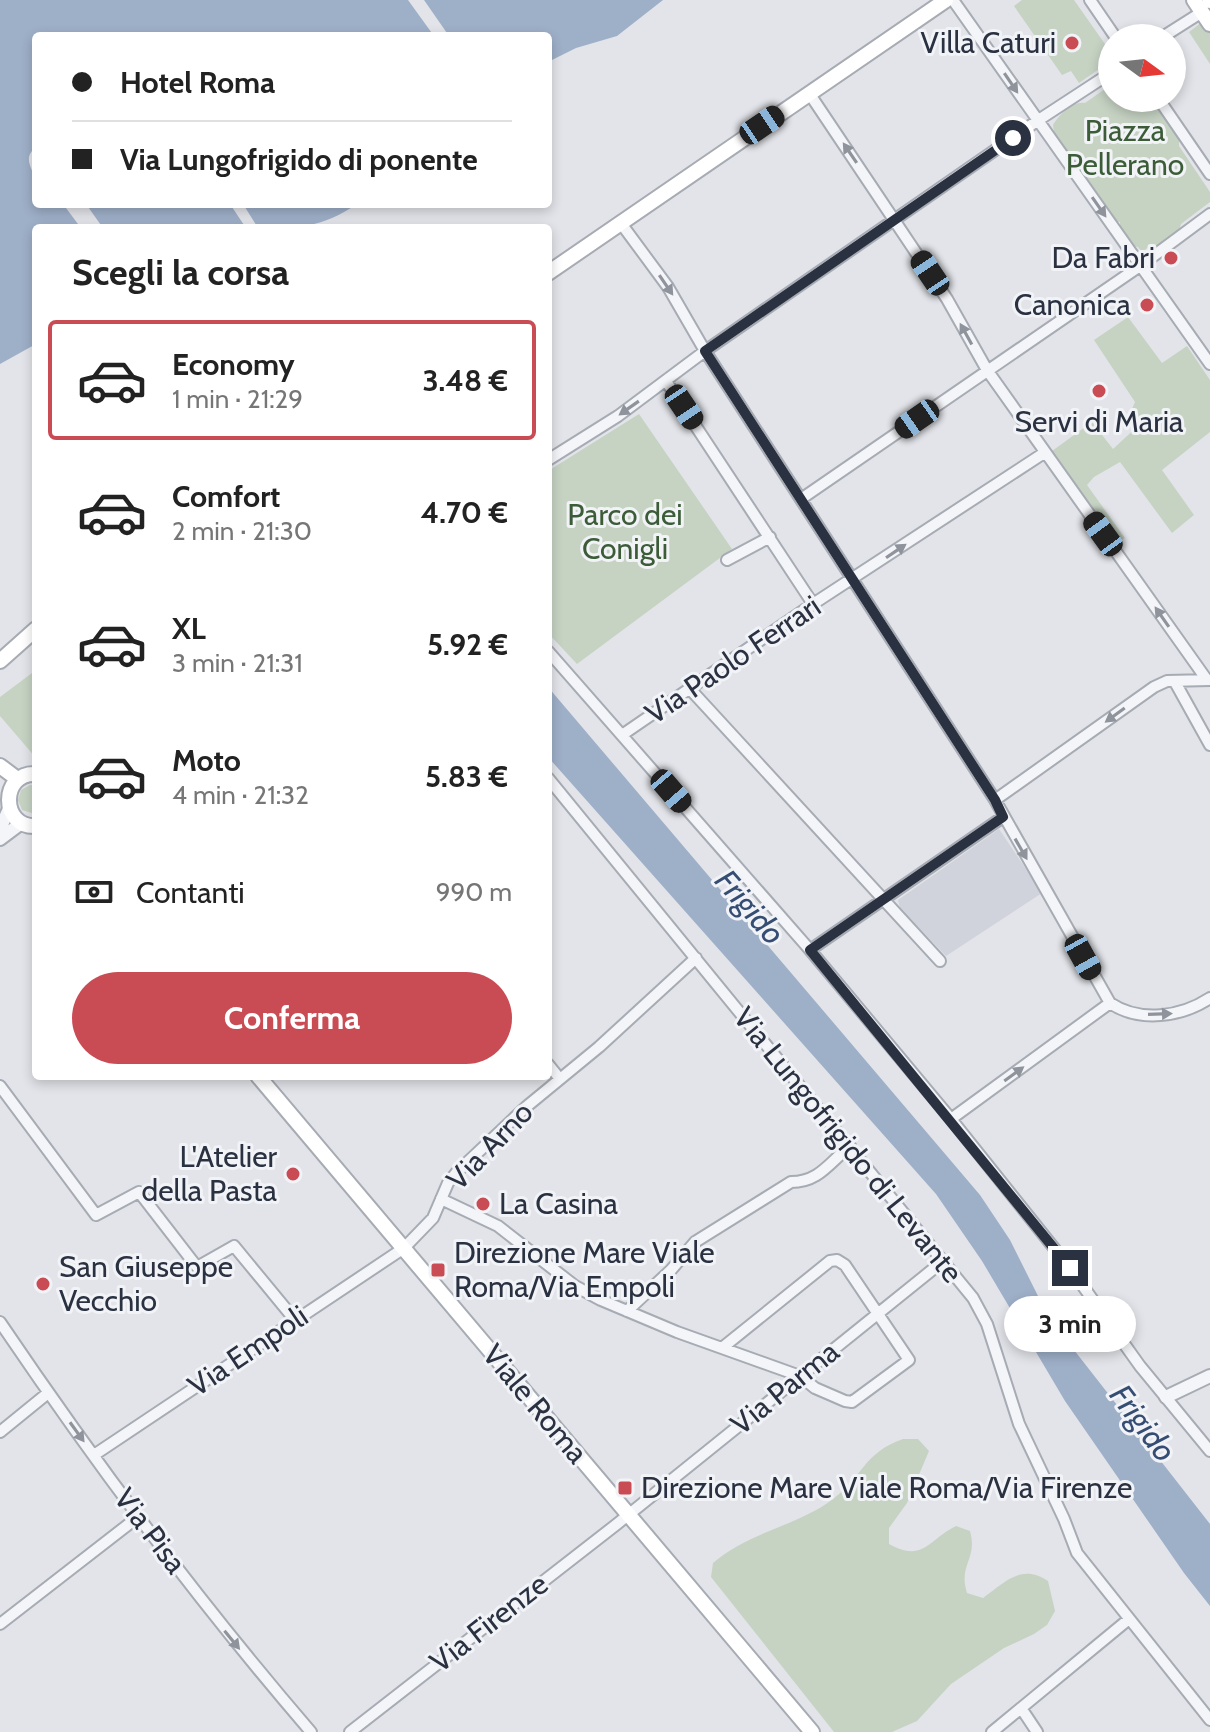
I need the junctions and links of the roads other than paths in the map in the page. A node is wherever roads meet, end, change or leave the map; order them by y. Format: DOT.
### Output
graph roads {
  1 [pos="946,0"];
  2 [pos="953,0"];
  3 [pos="1090,0"];
  4 [pos="1205,7"];
  5 [pos="1106,24"];
  6 [pos="1181,24"];
  7 [pos="1098,81"];
  8 [pos="809,93"];
  9 [pos="1168,112"];
  10 [pos="1037,121"];
  11 [pos="1210,174"];
  12 [pos="1210,214"];
  13 [pos="893,217"];
  14 [pos="620,222"];
  15 [pos="1140,266"];
  16 [pos="552,270"];
  17 [pos="705,351"];
  18 [pos="1210,364"];
  19 [pos="987,370"];
  20 [pos="666,381"];
  21 [pos="1044,453"];
  22 [pos="552,457"];
  23 [pos="801,499"];
  24 [pos="770,537"];
  25 [pos="727,560"];
  26 [pos="853,580"];
  27 [pos="813,604"];
  28 [pos="32,630"];
  29 [pos="32,632"];
  30 [pos="0,647"];
  31 [pos="552,656"];
  32 [pos="0,661"];
  33 [pos="1209,680"];
  34 [pos="1175,682"];
  35 [pos="690,689"];
  36 [pos="622,735"];
  37 [pos="1210,745"];
  38 [pos="0,766"];
  39 [pos="32,775"];
  40 [pos="16,778"];
  41 [pos="552,786"];
  42 [pos="3,792"];
  43 [pos="995,800"];
  44 [pos="8,811"];
  45 [pos="1003,817"];
  46 [pos="32,826"];
  47 [pos="0,829"];
  48 [pos="0,839"];
  49 [pos="883,898"];
  50 [pos="810,950"];
  51 [pos="696,958"];
  52 [pos="940,961"];
  53 [pos="1210,998"];
  54 [pos="1110,1003"];
  55 [pos="552,1069"];
  56 [pos="560,1079"];
  57 [pos="261,1080"];
  58 [pos="0,1086"];
  59 [pos="951,1119"];
  60 [pos="850,1146"];
  61 [pos="441,1199"];
  62 [pos="404,1248"];
  63 [pos="942,1262"];
  64 [pos="627,1311"];
  65 [pos="877,1313"];
  66 [pos="295,1320"];
  67 [pos="0,1322"];
  68 [pos="722,1348"];
  69 [pos="800,1376"];
  70 [pos="1210,1376"];
  71 [pos="48,1393"];
  72 [pos="1166,1397"];
  73 [pos="0,1432"];
  74 [pos="1210,1451"];
  75 [pos="94,1455"];
  76 [pos="628,1514"];
  77 [pos="138,1517"];
  78 [pos="1129,1619"];
  79 [pos="0,1624"];
  80 [pos="1021,1708"];
  81 [pos="1210,1720"];
  82 [pos="311,1732"];
  83 [pos="350,1732"];
  84 [pos="812,1732"];
  85 [pos="992,1732"];
  86 [pos="1037,1732"];
  1 -- 8 [label="main road"];
  2 -- 10 [label="street, one-way"];
  3 -- 5 [label="street"];
  4 -- 6 [label="street"];
  7 -- 10 [label="street"];
  13 -- 8 [label="street, one-way"];
  8 -- 14 [label="main road"];
  9 -- 11 [label="street"];
  10 -- 13 [label="street"];
  10 -- 15 [label="street, one-way"];
  12 -- 15 [label="street"];
  13 -- 17 [label="street"];
  19 -- 13 [label="street, one-way"];
  14 -- 16 [label="main road"];
  14 -- 17 [label="street, one-way"];
  15 -- 18 [label="street"];
  15 -- 19 [label="street"];
  17 -- 20 [label="street"];
  17 -- 23 [label="street"];
  19 -- 21 [label="street"];
  19 -- 23 [label="street"];
  20 -- 22 [label="street, one-way"];
  20 -- 24 [label="street"];
  26 -- 21 [label="street, Via Paolo Ferrari, one-way"];
  33 -- 21 [label="street, one-way"];
  23 -- 26 [label="street"];
  24 -- 25 [label="street"];
  24 -- 27 [label="street"];
  26 -- 27 [label="street, Via Paolo Ferrari"];
  26 -- 43 [label="street"];
  27 -- 35 [label="street, Via Paolo Ferrari"];
  28 -- 30 [label="main road"];
  29 -- 32 [label="main road"];
  31 -- 36 [label="street"];
  33 -- 34 [label="street"];
  34 -- 37 [label="street"];
  34 -- 43 [label="street, one-way"];
  35 -- 36 [label="street, Via Paolo Ferrari"];
  35 -- 49 [label="street"];
  36 -- 50 [label="street"];
  38 -- 40 [label="main road"];
  39 -- 40 [label="main road"];
  40 -- 42 [label="main road"];
  41 -- 51 [label="street, Via Lungofrigido di Levante"];
  42 -- 44 [label="main road"];
  43 -- 45 [label="street"];
  44 -- 46 [label="main road"];
  44 -- 47 [label="street"];
  45 -- 49 [label="street"];
  45 -- 54 [label="street, one-way"];
  46 -- 48 [label="street"];
  49 -- 50 [label="street"];
  49 -- 52 [label="street"];
  50 -- 59 [label="street"];
  51 -- 56 [label="street, Via Arno"];
  51 -- 60 [label="street, Via Lungofrigido di Levante"];
  54 -- 53 [label="street, one-way"];
  59 -- 54 [label="street, one-way"];
  55 -- 56 [label="street"];
  56 -- 61 [label="street, Via Arno"];
  57 -- 62 [label="main road, Viale Roma"];
  58 -- 66 [label="street"];
  59 -- 72 [label="street"];
  60 -- 63 [label="street, Via Lungofrigido di Levante"];
  60 -- 64 [label="street"];
  61 -- 62 [label="street, Via Arno"];
  61 -- 64 [label="street"];
  62 -- 66 [label="street, Via Empoli"];
  62 -- 76 [label="main road, Viale Roma"];
  63 -- 65 [label="street, Via Parma"];
  63 -- 78 [label="street, Via Lungofrigido di Levante"];
  64 -- 68 [label="street"];
  65 -- 68 [label="street"];
  65 -- 69 [label="street, Via Parma"];
  65 -- 69 [label="street"];
  66 -- 75 [label="street, Via Empoli"];
  67 -- 71 [label="street, Via Pisa"];
  68 -- 69 [label="street"];
  69 -- 76 [label="street, Via Parma"];
  70 -- 72 [label="street"];
  71 -- 73 [label="street"];
  71 -- 75 [label="street, Via Pisa, one-way"];
  72 -- 74 [label="street"];
  75 -- 77 [label="street, Via Pisa"];
  76 -- 83 [label="street, Via Firenze"];
  76 -- 84 [label="main road, Viale Roma"];
  77 -- 79 [label="street"];
  77 -- 82 [label="street, Via Pisa, one-way"];
  78 -- 80 [label="street"];
  78 -- 81 [label="street, Via Lungofrigido di Levante"];
  80 -- 85 [label="street"];
  80 -- 86 [label="street"];
}
